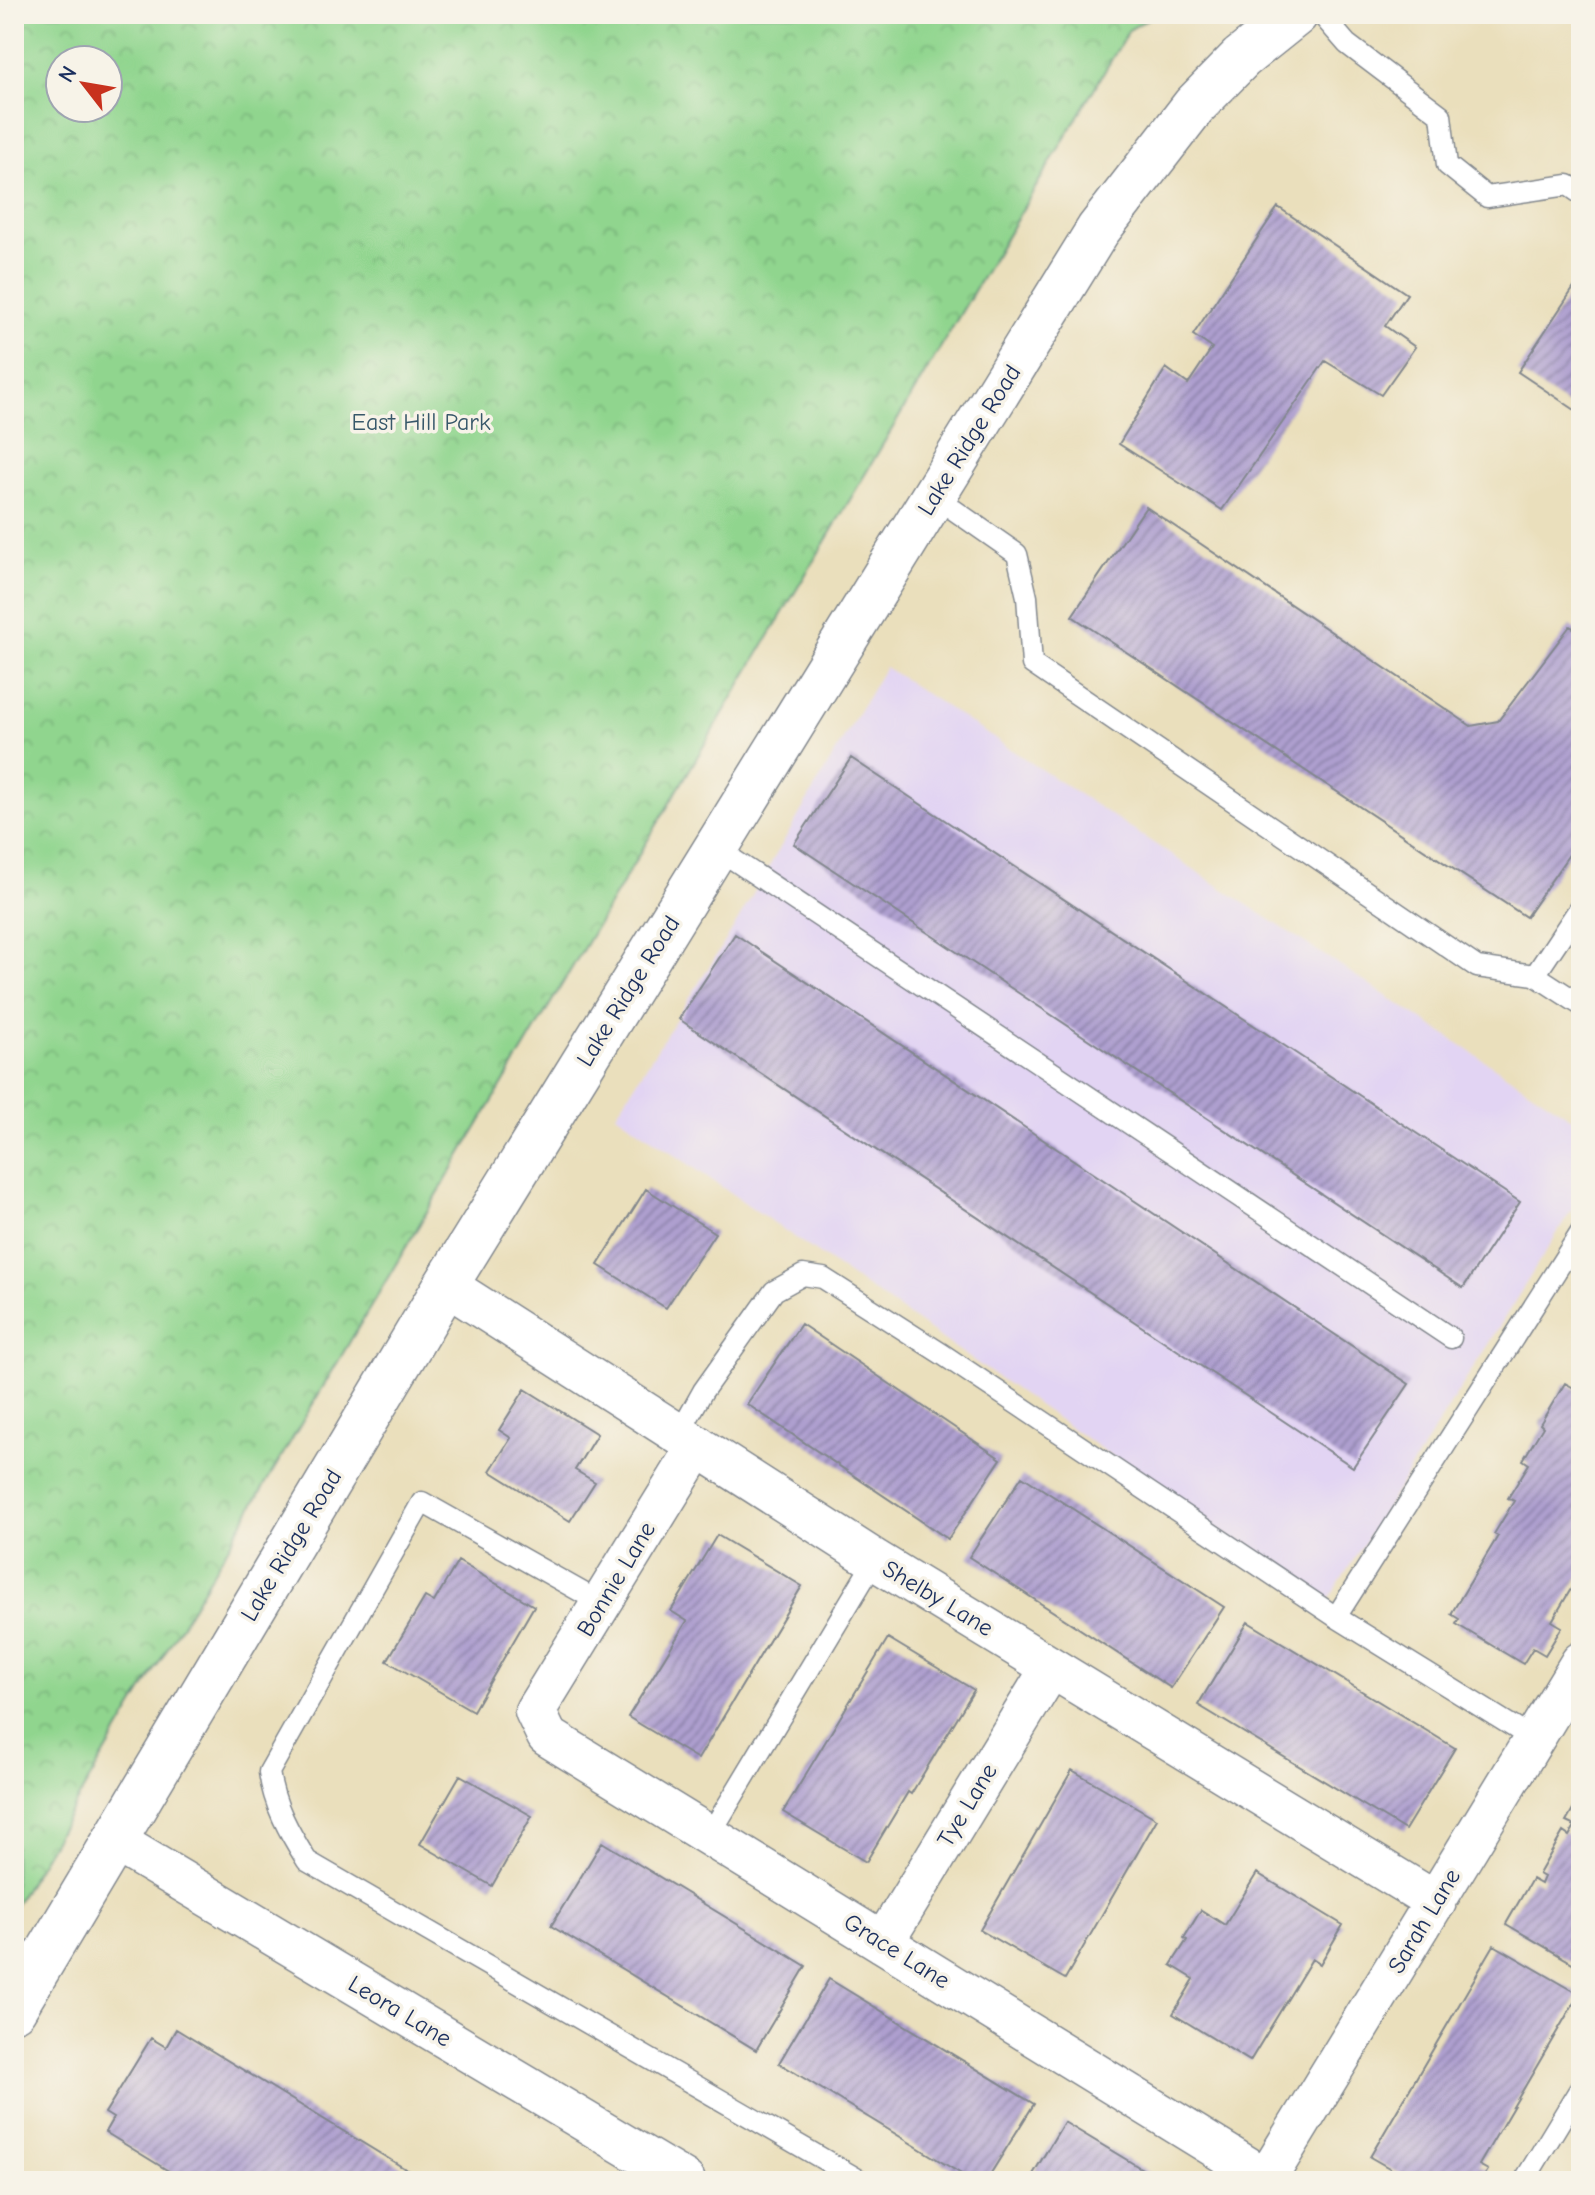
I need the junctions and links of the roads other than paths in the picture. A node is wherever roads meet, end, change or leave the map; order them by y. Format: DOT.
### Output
graph roads {
  1 [pos="1296,14"];
  2 [pos="1321,14"];
  3 [pos="1581,194"];
  4 [pos="934,496"];
  5 [pos="716,848"];
  6 [pos="1581,906"];
  7 [pos="1535,975"];
  8 [pos="1581,1005"];
  9 [pos="1581,1232"];
  10 [pos="446,1285"];
  11 [pos="1451,1338"];
  12 [pos="688,1440"];
  13 [pos="875,1560"];
  14 [pos="601,1603"];
  15 [pos="1336,1617"];
  16 [pos="1581,1662"];
  17 [pos="1051,1668"];
  18 [pos="535,1711"];
  19 [pos="1533,1739"];
  20 [pos="709,1836"];
  21 [pos="115,1841"];
  22 [pos="1436,1902"];
  23 [pos="883,1943"];
  24 [pos="14,2009"];
  25 [pos="1581,2087"];
  26 [pos="1268,2180"];
  27 [pos="685,2181"];
  28 [pos="861,2181"];
  29 [pos="1524,2181"];
  1 -- 4 [label="street, Lake Ridge Road"];
  2 -- 3 [label="lane"];
  4 -- 5 [label="street, Lake Ridge Road"];
  4 -- 7 [label="lane"];
  5 -- 10 [label="street, Lake Ridge Road"];
  5 -- 11 [label="lane"];
  6 -- 7 [label="lane"];
  7 -- 8 [label="lane"];
  9 -- 15 [label="lane"];
  10 -- 12 [label="street, Shelby Lane"];
  10 -- 21 [label="street, Lake Ridge Road"];
  12 -- 13 [label="street, Shelby Lane"];
  12 -- 14 [label="street, Bonnie Lane"];
  12 -- 15 [label="lane"];
  13 -- 17 [label="street, Shelby Lane"];
  13 -- 20 [label="lane"];
  14 -- 18 [label="street, Bonnie Lane"];
  14 -- 28 [label="lane"];
  15 -- 19 [label="lane"];
  16 -- 19 [label="street, Sarah Lane"];
  17 -- 22 [label="street, Shelby Lane"];
  17 -- 23 [label="street, Tye Lane"];
  18 -- 20 [label="street, Grace Lane"];
  19 -- 22 [label="street, Sarah Lane"];
  20 -- 23 [label="street, Grace Lane"];
  21 -- 24 [label="street, Lake Ridge Road"];
  21 -- 27 [label="street, Leora Lane"];
  22 -- 26 [label="street, Sarah Lane"];
  23 -- 26 [label="street, Grace Lane"];
  25 -- 29 [label="lane"];
}
